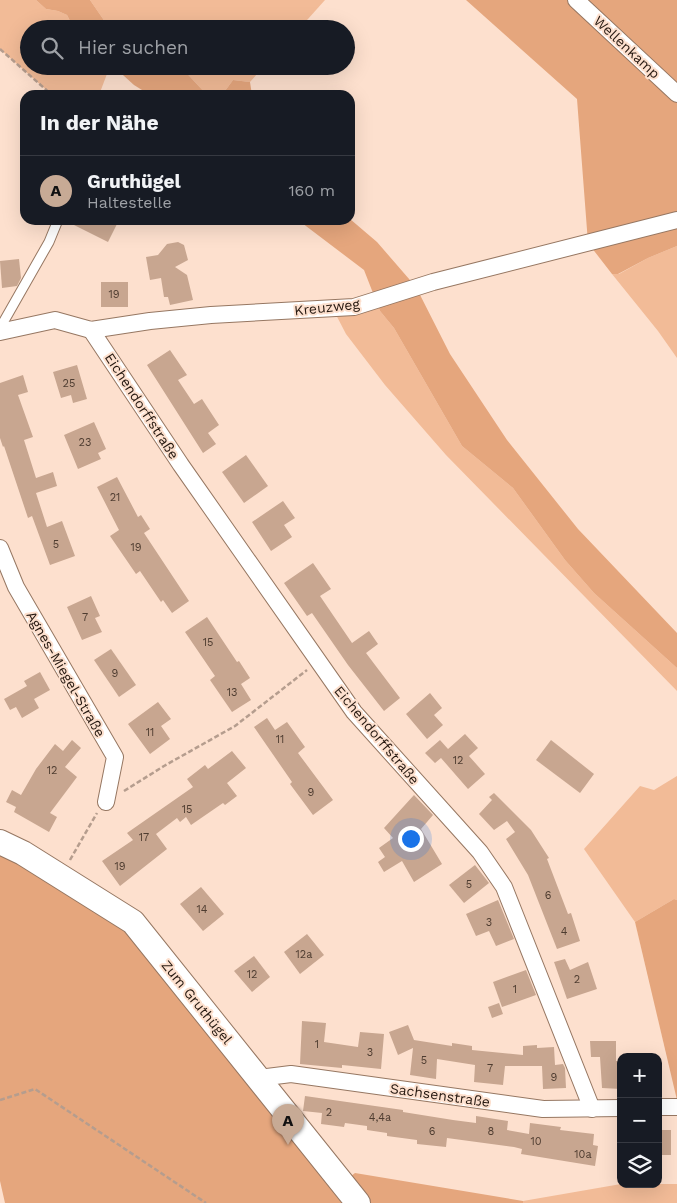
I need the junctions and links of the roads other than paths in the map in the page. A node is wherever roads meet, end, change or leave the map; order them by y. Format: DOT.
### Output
graph roads {
  1 [pos="576,0"];
  2 [pos="677,94"];
  3 [pos="677,220"];
  4 [pos="56,225"];
  5 [pos="0,328"];
  6 [pos="91,330"];
  7 [pos="0,332"];
  8 [pos="0,548"];
  9 [pos="106,802"];
  10 [pos="0,842"];
  11 [pos="259,1078"];
  12 [pos="677,1106"];
  13 [pos="662,1107"];
  14 [pos="617,1108"];
  15 [pos="592,1109"];
  16 [pos="358,1203"];
  1 -- 2 [label="street, Wellenkamp"];
  3 -- 6 [label="street, Kreuzweg"];
  4 -- 5 [label="lane"];
  6 -- 7 [label="street, Kreuzweg"];
  6 -- 15 [label="street, Eichendorffstraße"];
  8 -- 9 [label="street, Agnes-Miegel-Straße"];
  10 -- 11 [label="street, Zum Gruthügel"];
  11 -- 15 [label="street, Sachsenstraße"];
  11 -- 16 [label="street, Zum Gruthügel"];
  12 -- 13 [label="street"];
  14 -- 15 [label="street, Sachsenstraße"];
}
